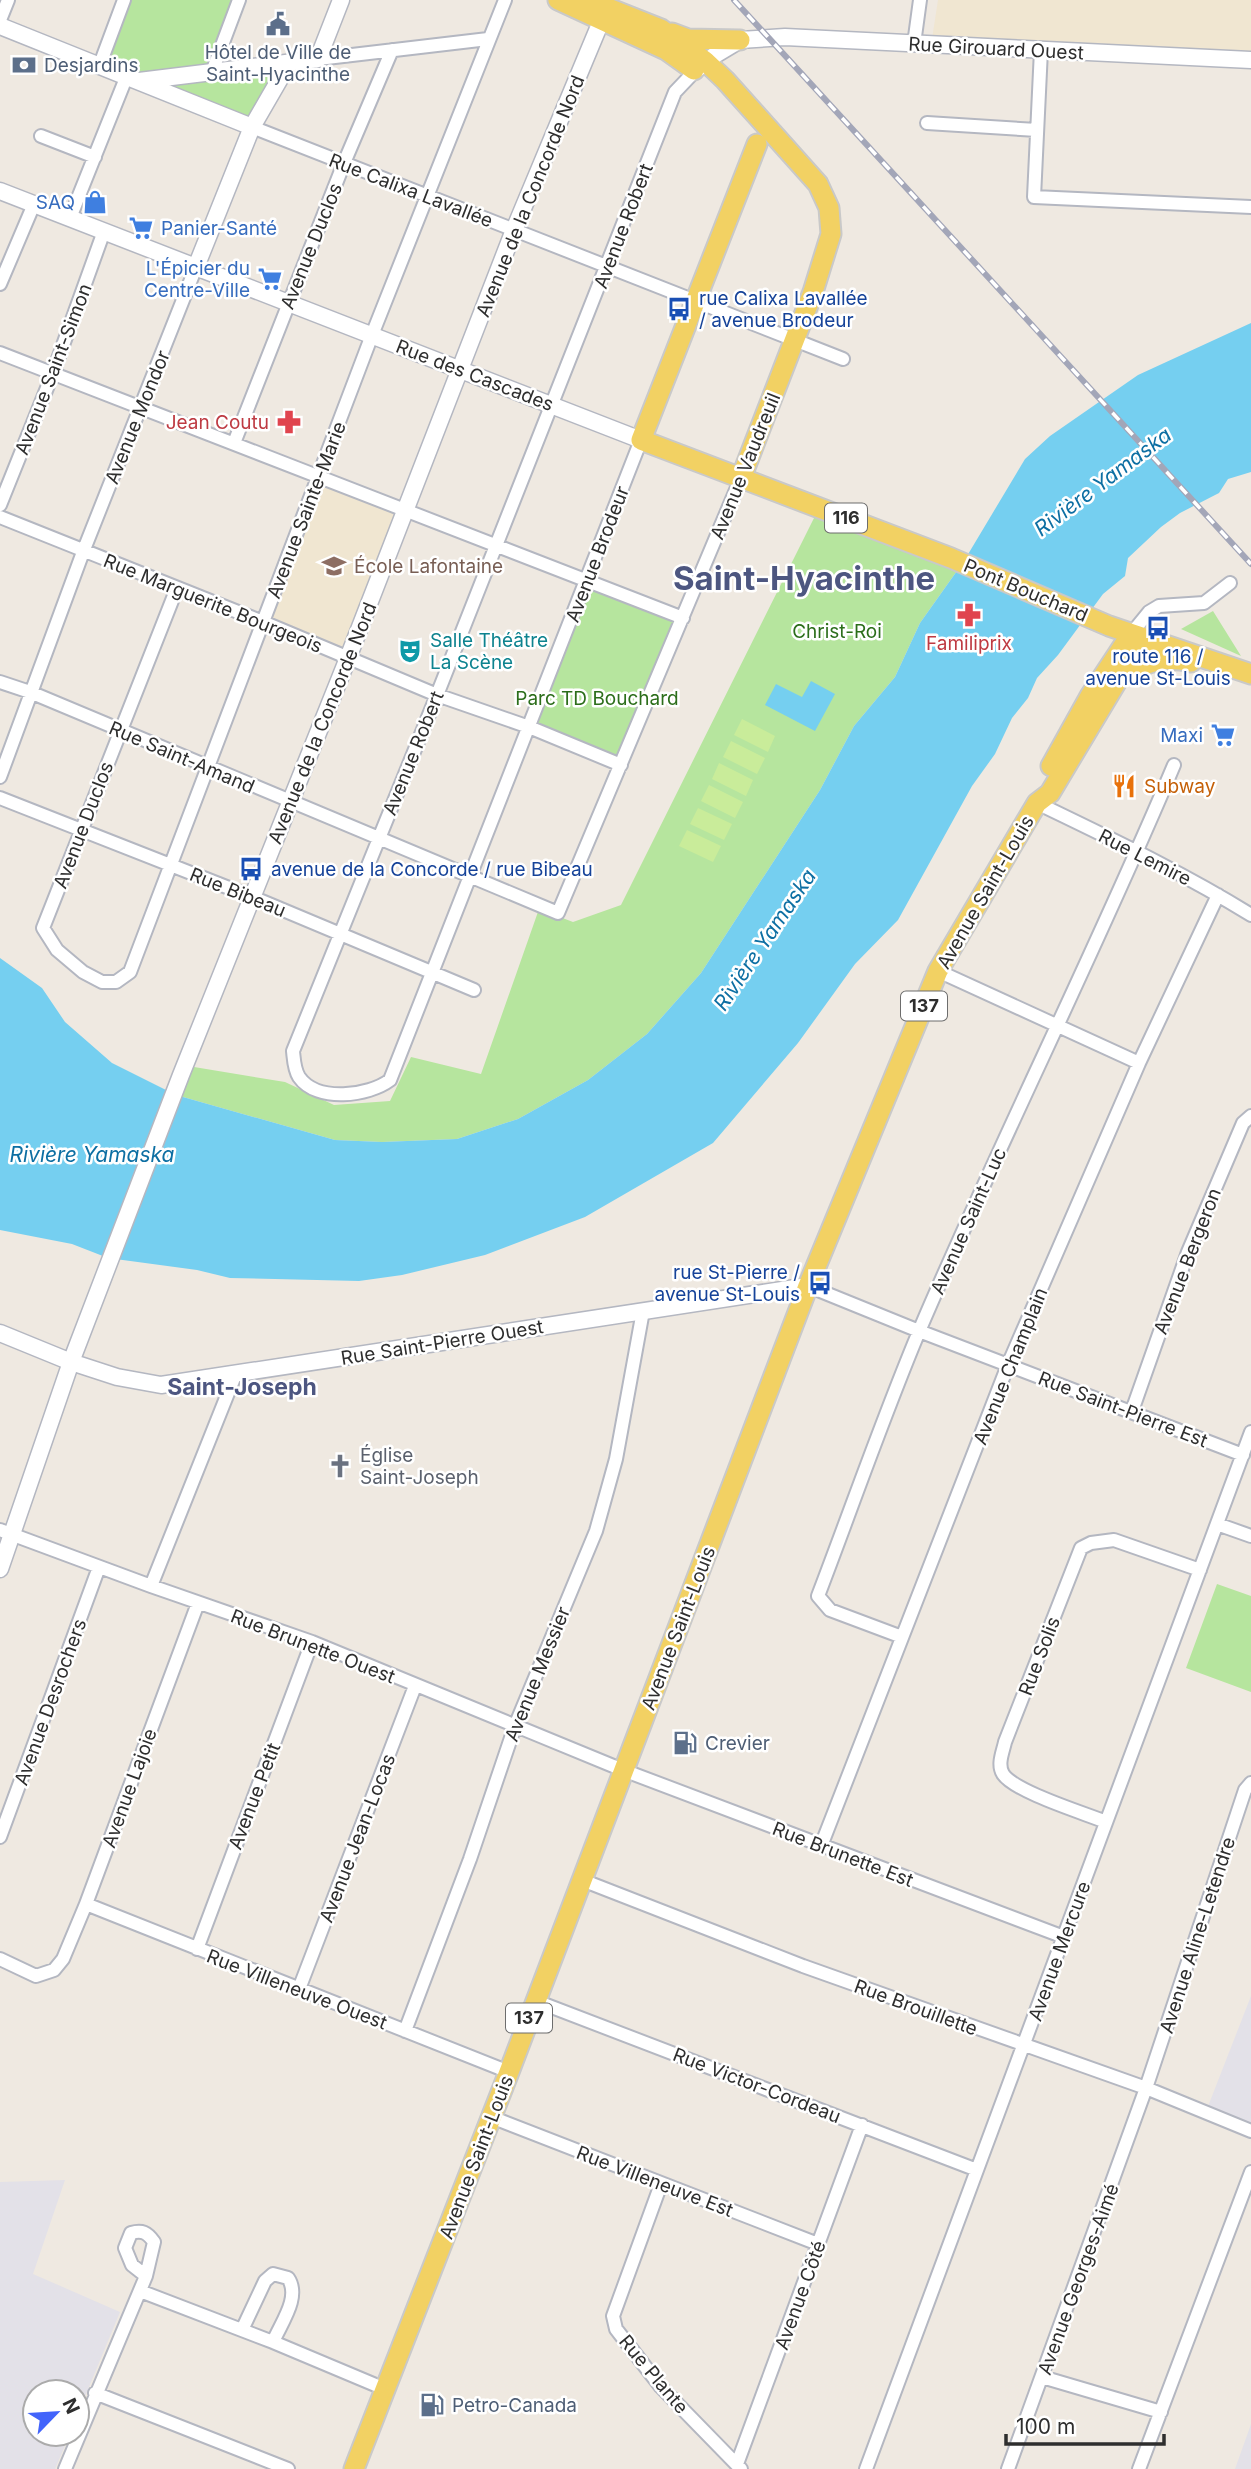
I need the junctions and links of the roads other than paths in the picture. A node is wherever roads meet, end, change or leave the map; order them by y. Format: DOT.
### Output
graph roads {
  1 [pos="8,0"];
  2 [pos="124,0"];
  3 [pos="239,0"];
  4 [pos="341,0"];
  5 [pos="505,0"];
  6 [pos="558,0"];
  7 [pos="920,0"];
  8 [pos="601,6"];
  9 [pos="0,20"];
  10 [pos="0,26"];
  11 [pos="661,29"];
  12 [pos="488,39"];
  13 [pos="740,40"];
  14 [pos="914,44"];
  15 [pos="392,50"];
  16 [pos="1041,50"];
  17 [pos="318,60"];
  18 [pos="1251,60"];
  19 [pos="289,63"];
  20 [pos="99,66"];
  21 [pos="700,66"];
  22 [pos="212,72"];
  23 [pos="131,80"];
  24 [pos="927,123"];
  25 [pos="252,127"];
  26 [pos="1037,130"];
  27 [pos="41,136"];
  28 [pos="779,140"];
  29 [pos="757,144"];
  30 [pos="95,157"];
  31 [pos="344,163"];
  32 [pos="0,191"];
  33 [pos="426,195"];
  34 [pos="34,204"];
  35 [pos="1251,207"];
  36 [pos="70,218"];
  37 [pos="514,230"];
  38 [pos="104,231"];
  39 [pos="197,267"];
  40 [pos="607,267"];
  41 [pos="0,284"];
  42 [pos="696,301"];
  43 [pos="289,303"];
  44 [pos="372,335"];
  45 [pos="794,340"];
  46 [pos="0,353"];
  47 [pos="843,359"];
  48 [pos="460,370"];
  49 [pos="53,373"];
  50 [pos="552,405"];
  51 [pos="141,407"];
  52 [pos="641,440"];
  53 [pos="234,443"];
  54 [pos="319,476"];
  55 [pos="741,478"];
  56 [pos="0,505"];
  57 [pos="405,510"];
  58 [pos="0,517"];
  59 [pos="496,545"];
  60 [pos="83,552"];
  61 [pos="951,558"];
  62 [pos="586,580"];
  63 [pos="1230,583"];
  64 [pos="177,588"];
  65 [pos="683,618"];
  66 [pos="263,622"];
  67 [pos="1139,637"];
  68 [pos="348,658"];
  69 [pos="1251,675"];
  70 [pos="1117,681"];
  71 [pos="0,682"];
  72 [pos="30,692"];
  73 [pos="437,695"];
  74 [pos="529,727"];
  75 [pos="120,731"];
  76 [pos="621,765"];
  77 [pos="1174,765"];
  78 [pos="208,768"];
  79 [pos="0,777"];
  80 [pos="0,798"];
  81 [pos="290,802"];
  82 [pos="1037,803"];
  83 [pos="81,830"];
  84 [pos="378,839"];
  85 [pos="1137,852"];
  86 [pos="170,865"];
  87 [pos="470,877"];
  88 [pos="1219,895"];
  89 [pos="253,897"];
  90 [pos="558,913"];
  91 [pos="1251,915"];
  92 [pos="340,933"];
  93 [pos="938,971"];
  94 [pos="82,972"];
  95 [pos="432,972"];
  96 [pos="474,990"];
  97 [pos="1055,1025"];
  98 [pos="293,1051"];
  99 [pos="1139,1063"];
  100 [pos="1251,1116"];
  101 [pos="808,1286"];
  102 [pos="643,1311"];
  103 [pos="919,1331"];
  104 [pos="0,1333"];
  105 [pos="71,1362"];
  106 [pos="1008,1365"];
  107 [pos="236,1373"];
  108 [pos="1132,1411"];
  109 [pos="1251,1432"];
  110 [pos="1243,1455"];
  111 [pos="1217,1524"];
  112 [pos="6,1532"];
  113 [pos="1251,1536"];
  114 [pos="99,1567"];
  115 [pos="0,1569"];
  116 [pos="1200,1570"];
  117 [pos="151,1586"];
  118 [pos="198,1603"];
  119 [pos="902,1637"];
  120 [pos="312,1642"];
  121 [pos="415,1686"];
  122 [pos="515,1726"];
  123 [pos="623,1770"];
  124 [pos="1251,1783"];
  125 [pos="1106,1822"];
  126 [pos="0,1837"];
  127 [pos="821,1846"];
  128 [pos="582,1880"];
  129 [pos="86,1904"];
  130 [pos="1064,1937"];
  131 [pos="197,1949"];
  132 [pos="0,1959"];
  133 [pos="299,1989"];
  134 [pos="536,2001"];
  135 [pos="405,2031"];
  136 [pos="1024,2045"];
  137 [pos="509,2072"];
  138 [pos="1146,2088"];
  139 [pos="491,2118"];
  140 [pos="862,2125"];
  141 [pos="1251,2131"];
  142 [pos="977,2170"];
  143 [pos="1251,2172"];
  144 [pos="661,2184"];
  145 [pos="818,2244"];
  146 [pos="146,2276"];
  147 [pos="140,2291"];
  148 [pos="242,2329"];
  149 [pos="273,2342"];
  150 [pos="1042,2377"];
  151 [pos="385,2389"];
  152 [pos="95,2393"];
  153 [pos="1161,2412"];
  154 [pos="739,2467"];
  155 [pos="65,2469"];
  156 [pos="288,2469"];
  157 [pos="354,2469"];
  158 [pos="866,2469"];
  159 [pos="1008,2469"];
  160 [pos="1139,2469"];
  1 -- 9 [label="street"];
  2 -- 20 [label="street"];
  3 -- 22 [label="street"];
  4 -- 17 [label="street"];
  5 -- 12 [label="street, Avenue Sainte-Marie"];
  6 -- 8 [label="main road"];
  7 -- 14 [label="street"];
  8 -- 11 [label="main road"];
  8 -- 21 [label="main road"];
  8 -- 37 [label="street, Avenue de la Concorde Nord"];
  10 -- 20 [label="street"];
  11 -- 13 [label="main road"];
  11 -- 21 [label="main road"];
  12 -- 15 [label="street"];
  12 -- 33 [label="street, Avenue Sainte-Marie"];
  13 -- 14 [label="street, Rue Girouard Ouest"];
  13 -- 21 [label="street"];
  14 -- 16 [label="street, Rue Girouard Ouest"];
  15 -- 17 [label="street"];
  15 -- 31 [label="street, Avenue Duclos"];
  16 -- 18 [label="street, Rue Girouard Ouest"];
  16 -- 26 [label="street"];
  17 -- 19 [label="street"];
  19 -- 22 [label="street"];
  19 -- 25 [label="street, Avenue Mondor"];
  20 -- 23 [label="street"];
  21 -- 28 [label="main road, Avenue Vaudreuil"];
  21 -- 29 [label="main road"];
  21 -- 40 [label="street, Avenue Robert"];
  22 -- 23 [label="street"];
  23 -- 25 [label="street, Rue Calixa Lavallée"];
  23 -- 30 [label="street"];
  24 -- 26 [label="street"];
  25 -- 31 [label="street, Rue Calixa Lavallée"];
  25 -- 39 [label="street, Avenue Mondor"];
  26 -- 35 [label="street"];
  27 -- 30 [label="street"];
  28 -- 29 [label="main road"];
  28 -- 45 [label="main road, Avenue Vaudreuil"];
  29 -- 42 [label="main road, Avenue Brodeur"];
  30 -- 36 [label="street"];
  31 -- 33 [label="street, Rue Calixa Lavallée"];
  31 -- 43 [label="street, Avenue Duclos"];
  32 -- 34 [label="street, Rue des Cascades"];
  33 -- 37 [label="street, Rue Calixa Lavallée"];
  33 -- 44 [label="street, Avenue Sainte-Marie"];
  34 -- 36 [label="street, Rue des Cascades"];
  34 -- 41 [label="street"];
  36 -- 38 [label="street, Rue des Cascades"];
  37 -- 40 [label="street, Rue Calixa Lavallée"];
  37 -- 48 [label="street, Avenue de la Concorde Nord"];
  38 -- 39 [label="street, Rue des Cascades"];
  38 -- 49 [label="street, Avenue Saint-Simon"];
  39 -- 43 [label="street, Rue des Cascades"];
  39 -- 51 [label="street, Avenue Mondor"];
  40 -- 42 [label="street, Rue Calixa Lavallée"];
  40 -- 50 [label="street, Avenue Robert"];
  42 -- 45 [label="street, Rue Calixa Lavallée"];
  42 -- 52 [label="main road, Avenue Brodeur"];
  43 -- 44 [label="street, Rue des Cascades"];
  43 -- 53 [label="street, Avenue Duclos"];
  44 -- 48 [label="street, Rue des Cascades"];
  44 -- 54 [label="street, Avenue Sainte-Marie"];
  45 -- 47 [label="street, Rue Calixa Lavallée"];
  45 -- 55 [label="main road, Avenue Vaudreuil"];
  46 -- 49 [label="street"];
  48 -- 50 [label="street, Rue des Cascades"];
  48 -- 57 [label="street, Avenue de la Concorde Nord"];
  49 -- 51 [label="street"];
  49 -- 56 [label="street, Avenue Saint-Simon"];
  50 -- 52 [label="street, Rue des Cascades"];
  50 -- 59 [label="street, Avenue Robert"];
  51 -- 53 [label="street"];
  51 -- 60 [label="street, Avenue Mondor"];
  52 -- 55 [label="main road, Rue des Cascades / 116"];
  52 -- 62 [label="street, Avenue Brodeur"];
  53 -- 54 [label="street"];
  54 -- 57 [label="street"];
  54 -- 66 [label="street, Avenue Sainte-Marie"];
  55 -- 61 [label="main road, Rue des Cascades / 116"];
  55 -- 65 [label="street, Avenue Vaudreuil"];
  57 -- 59 [label="street"];
  57 -- 68 [label="street, Avenue de la Concorde Nord"];
  58 -- 60 [label="street, Rue Marguerite Bourgeois"];
  59 -- 62 [label="street"];
  59 -- 73 [label="street, Avenue Robert"];
  60 -- 64 [label="street, Rue Marguerite Bourgeois"];
  60 -- 72 [label="street, Avenue Mondor"];
  61 -- 67 [label="main road, Pont Bouchard / 116"];
  62 -- 65 [label="street"];
  62 -- 74 [label="street, Avenue Brodeur"];
  63 -- 67 [label="street, Avenue Saint-Louis"];
  64 -- 66 [label="street, Rue Marguerite Bourgeois"];
  64 -- 75 [label="street, Avenue Duclos"];
  65 -- 76 [label="street, Avenue Vaudreuil"];
  66 -- 68 [label="street, Rue Marguerite Bourgeois"];
  66 -- 78 [label="street, Avenue Sainte-Marie"];
  67 -- 69 [label="main road, 116"];
  67 -- 70 [label="main road, Avenue Saint-Louis / 137"];
  67 -- 82 [label="main road, Avenue Saint-Louis / 137"];
  68 -- 73 [label="street, Rue Marguerite Bourgeois"];
  68 -- 81 [label="street, Avenue de la Concorde Nord"];
  69 -- 70 [label="main road"];
  70 -- 82 [label="main road, Avenue Saint-Louis / 137"];
  71 -- 72 [label="street, Rue Saint-Amand"];
  72 -- 75 [label="street, Rue Saint-Amand"];
  72 -- 79 [label="street, Avenue Mondor"];
  73 -- 74 [label="street, Rue Marguerite Bourgeois"];
  73 -- 84 [label="street, Avenue Robert"];
  74 -- 76 [label="street, Rue Marguerite Bourgeois"];
  74 -- 87 [label="street, Avenue Brodeur"];
  75 -- 78 [label="street, Rue Saint-Amand"];
  75 -- 83 [label="street, Avenue Duclos"];
  76 -- 90 [label="street, Avenue Vaudreuil"];
  77 -- 85 [label="street, Avenue Saint-Luc"];
  78 -- 81 [label="street, Rue Saint-Amand"];
  78 -- 86 [label="street, Avenue Sainte-Marie"];
  80 -- 83 [label="street, Rue Bibeau"];
  81 -- 84 [label="street, Rue Saint-Amand"];
  81 -- 89 [label="street, Avenue de la Concorde Nord"];
  82 -- 85 [label="street, Rue Lemire"];
  82 -- 93 [label="main road, Avenue Saint-Louis / 137"];
  83 -- 86 [label="street, Rue Bibeau"];
  83 -- 94 [label="street, Avenue Duclos"];
  84 -- 87 [label="street, Rue Saint-Amand"];
  84 -- 92 [label="street, Avenue Robert"];
  85 -- 88 [label="street, Rue Lemire"];
  85 -- 97 [label="street, Avenue Saint-Luc"];
  86 -- 89 [label="street, Rue Bibeau"];
  86 -- 94 [label="street, Avenue Sainte-Marie"];
  87 -- 90 [label="street, Rue Saint-Amand"];
  87 -- 95 [label="street, Avenue Brodeur"];
  88 -- 91 [label="street, Rue Lemire"];
  88 -- 99 [label="street, Avenue Champlain"];
  89 -- 92 [label="street, Rue Bibeau"];
  89 -- 105 [label="street, Avenue de la Concorde Nord"];
  92 -- 95 [label="street, Rue Bibeau"];
  92 -- 98 [label="street, Avenue Robert"];
  93 -- 97 [label="street"];
  93 -- 101 [label="main road, Avenue Saint-Louis / 137"];
  95 -- 96 [label="street, Rue Bibeau"];
  95 -- 98 [label="street, Avenue Brodeur"];
  97 -- 99 [label="street"];
  97 -- 103 [label="street, Avenue Saint-Luc"];
  99 -- 106 [label="street, Avenue Champlain"];
  100 -- 108 [label="street, Avenue Bergeron"];
  101 -- 102 [label="street, Rue Saint-Pierre Ouest"];
  101 -- 103 [label="street, Rue Saint-Pierre Est"];
  101 -- 123 [label="main road, Avenue Saint-Louis / 137"];
  102 -- 107 [label="street, Rue Saint-Pierre Ouest"];
  102 -- 122 [label="street, Avenue Messier"];
  103 -- 106 [label="street, Rue Saint-Pierre Est"];
  103 -- 119 [label="street, Avenue Saint-Luc"];
  104 -- 105 [label="street, Rue Saint-Pierre Ouest"];
  105 -- 107 [label="street, Rue Saint-Pierre Ouest"];
  105 -- 112 [label="street, Avenue de la Concorde Nord"];
  106 -- 108 [label="street, Rue Saint-Pierre Est"];
  106 -- 119 [label="street, Avenue Champlain"];
  107 -- 117 [label="street"];
  108 -- 110 [label="street, Rue Saint-Pierre Est"];
  109 -- 110 [label="street, Avenue Mercure"];
  110 -- 111 [label="street, Avenue Mercure"];
  111 -- 113 [label="street"];
  111 -- 116 [label="street, Avenue Mercure"];
  112 -- 114 [label="street, Rue Brunette Ouest"];
  112 -- 115 [label="street, Avenue de la Concorde Nord"];
  114 -- 117 [label="street, Rue Brunette Ouest"];
  114 -- 126 [label="street, Avenue Desrochers"];
  116 -- 125 [label="street, Avenue Mercure"];
  116 -- 125 [label="street, Rue Solis"];
  117 -- 118 [label="street, Rue Brunette Ouest"];
  118 -- 120 [label="street, Rue Brunette Ouest"];
  118 -- 129 [label="street, Avenue Lajoie"];
  119 -- 127 [label="street, Avenue Champlain"];
  120 -- 121 [label="street, Rue Brunette Ouest"];
  120 -- 131 [label="street, Avenue Petit"];
  121 -- 122 [label="street, Rue Brunette Ouest"];
  121 -- 133 [label="street, Avenue Jean-Locas"];
  122 -- 123 [label="street, Rue Brunette Ouest"];
  122 -- 135 [label="street, Avenue Messier"];
  123 -- 127 [label="street, Rue Brunette Est"];
  123 -- 128 [label="main road, Avenue Saint-Louis / 137"];
  124 -- 138 [label="street, Avenue Aline-Letendre"];
  125 -- 130 [label="street, Avenue Mercure"];
  127 -- 130 [label="street, Rue Brunette Est"];
  128 -- 134 [label="main road, Avenue Saint-Louis / 137"];
  128 -- 136 [label="street, Rue Brouillette"];
  129 -- 131 [label="street, Rue Villeneuve Ouest"];
  129 -- 132 [label="street, Avenue Lajoie"];
  130 -- 136 [label="street, Avenue Mercure"];
  131 -- 133 [label="street, Rue Villeneuve Ouest"];
  133 -- 135 [label="street, Rue Villeneuve Ouest"];
  134 -- 137 [label="main road, Avenue Saint-Louis / 137"];
  134 -- 140 [label="street, Rue Victor-Cordeau"];
  135 -- 137 [label="street, Rue Villeneuve Ouest"];
  136 -- 138 [label="street, Rue Brouillette"];
  136 -- 142 [label="street, Avenue Mercure"];
  137 -- 139 [label="main road, Avenue Saint-Louis / 137"];
  138 -- 141 [label="street, Rue Brouillette"];
  138 -- 150 [label="street, Avenue Georges-Aimé"];
  139 -- 144 [label="street, Rue Villeneuve Est"];
  139 -- 151 [label="main road, Avenue Saint-Louis / 137"];
  140 -- 142 [label="street, Rue Victor-Cordeau"];
  140 -- 145 [label="street, Avenue Côté"];
  142 -- 158 [label="street, Avenue Mercure"];
  143 -- 153 [label="street"];
  144 -- 145 [label="street, Rue Villeneuve Est"];
  144 -- 154 [label="street, Rue Plante"];
  145 -- 154 [label="street, Avenue Côté"];
  146 -- 147 [label="street"];
  147 -- 148 [label="street"];
  147 -- 152 [label="street"];
  148 -- 149 [label="street"];
  148 -- 149 [label="street"];
  149 -- 151 [label="street"];
  150 -- 153 [label="street"];
  150 -- 159 [label="street, Avenue Georges-Aimé"];
  151 -- 157 [label="main road, Avenue Saint-Louis / 137"];
  152 -- 155 [label="street"];
  152 -- 156 [label="street"];
  153 -- 160 [label="street"];
}
